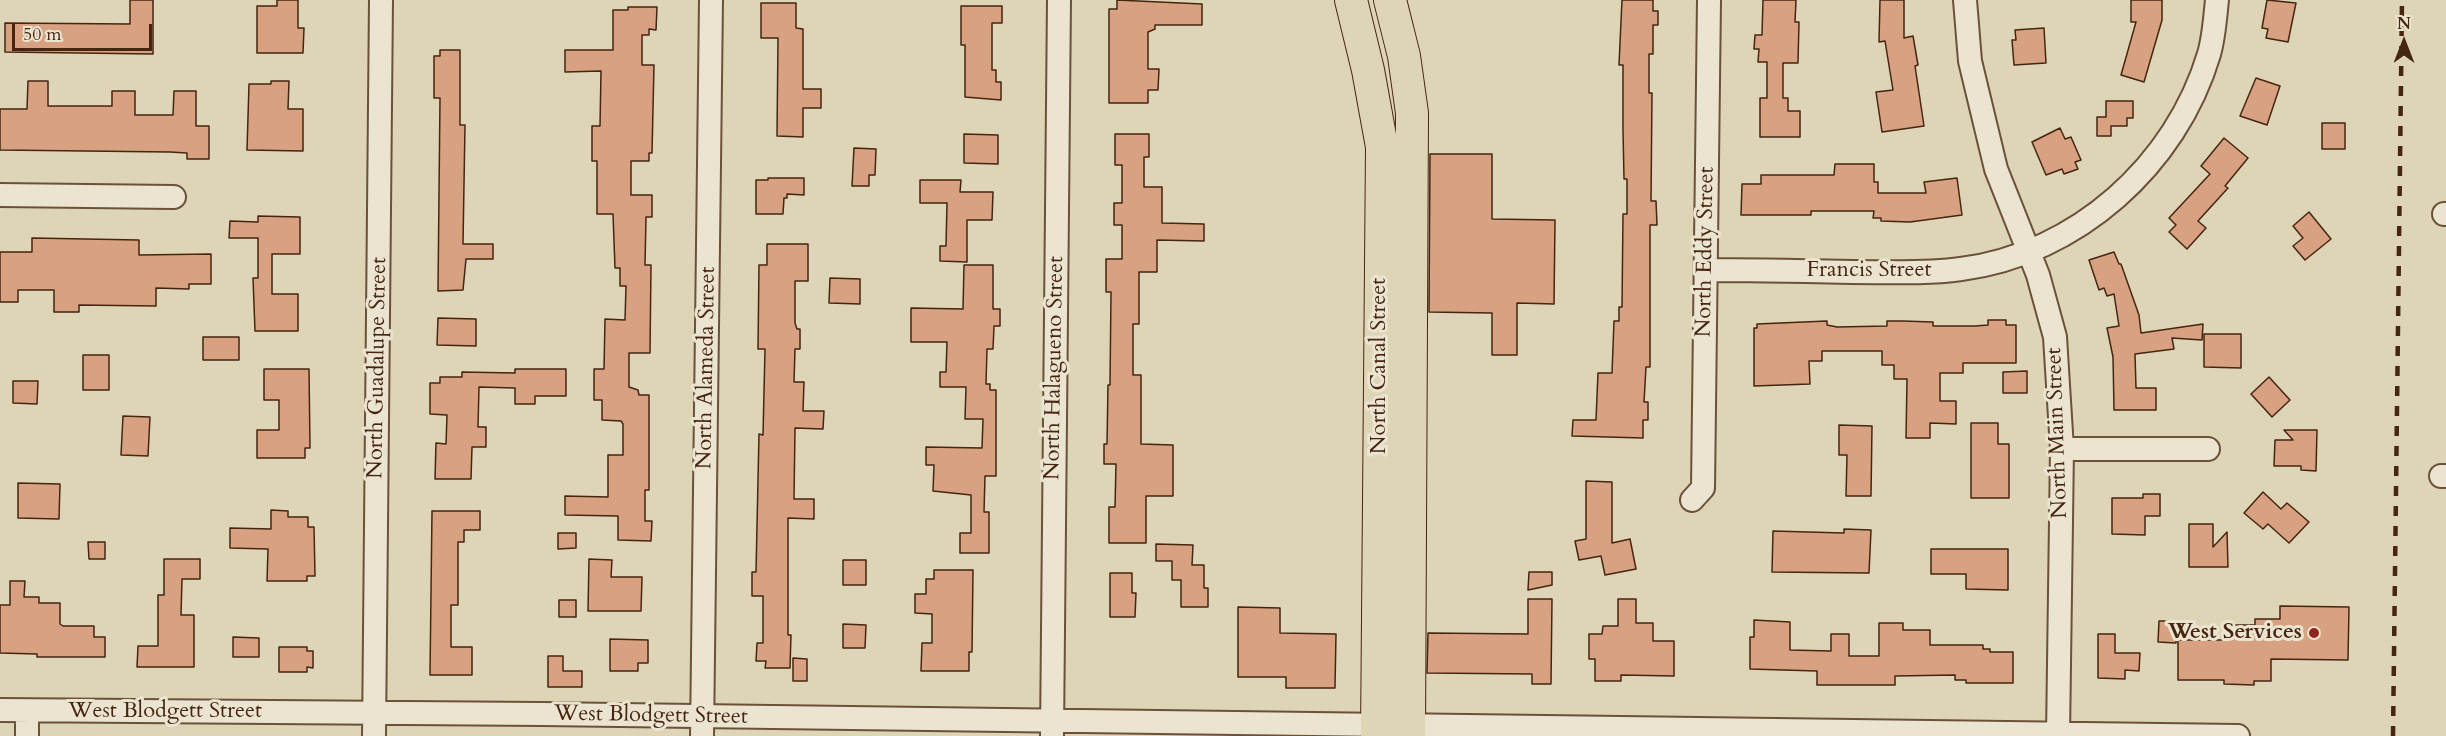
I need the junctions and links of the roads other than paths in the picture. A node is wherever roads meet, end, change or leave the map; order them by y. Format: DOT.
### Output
graph roads {
  1 [pos="381,0"];
  2 [pos="711,0"];
  3 [pos="1059,0"];
  4 [pos="1351,0"];
  5 [pos="1390,0"];
  6 [pos="1709,0"];
  7 [pos="1965,0"];
  8 [pos="2217,0"];
  9 [pos="0,195"];
  10 [pos="174,197"];
  11 [pos="2029,251"];
  12 [pos="1706,270"];
  13 [pos="2062,449"];
  14 [pos="2208,449"];
  15 [pos="1692,500"];
  16 [pos="0,710"];
  17 [pos="27,711"];
  18 [pos="374,713"];
  19 [pos="702,727"];
  20 [pos="1052,729"];
  21 [pos="1377,730"];
  22 [pos="1409,731"];
  23 [pos="1755,733"];
  24 [pos="2058,735"];
  25 [pos="27,736"];
  26 [pos="374,736"];
  27 [pos="2238,736"];
  1 -- 18 [label="street, North Guadalupe Street"];
  2 -- 19 [label="street, North Alameda Street"];
  3 -- 20 [label="street, North Halagueno Street"];
  4 -- 21 [label="highway, North Canal Street"];
  5 -- 22 [label="highway, North Canal Street"];
  6 -- 12 [label="street, North Eddy Street"];
  7 -- 11 [label="street, North Main Street"];
  8 -- 11 [label="street, Francis Street"];
  9 -- 10 [label="street"];
  11 -- 12 [label="street, Francis Street"];
  11 -- 13 [label="street, North Main Street"];
  12 -- 15 [label="street, North Eddy Street"];
  13 -- 14 [label="street"];
  13 -- 24 [label="street, North Main Street"];
  16 -- 17 [label="street, West Blodgett Street"];
  17 -- 18 [label="street, West Blodgett Street"];
  17 -- 25 [label="street"];
  18 -- 19 [label="street, West Blodgett Street"];
  18 -- 26 [label="street, North Guadalupe Street"];
  19 -- 20 [label="street, West Blodgett Street"];
  20 -- 21 [label="street, West Blodgett Street"];
  21 -- 22 [label="street, West Blodgett Street"];
  22 -- 23 [label="street, West Blodgett Street"];
  23 -- 24 [label="street, West Blodgett Street"];
  24 -- 27 [label="street, West Blodgett Street"];
}
